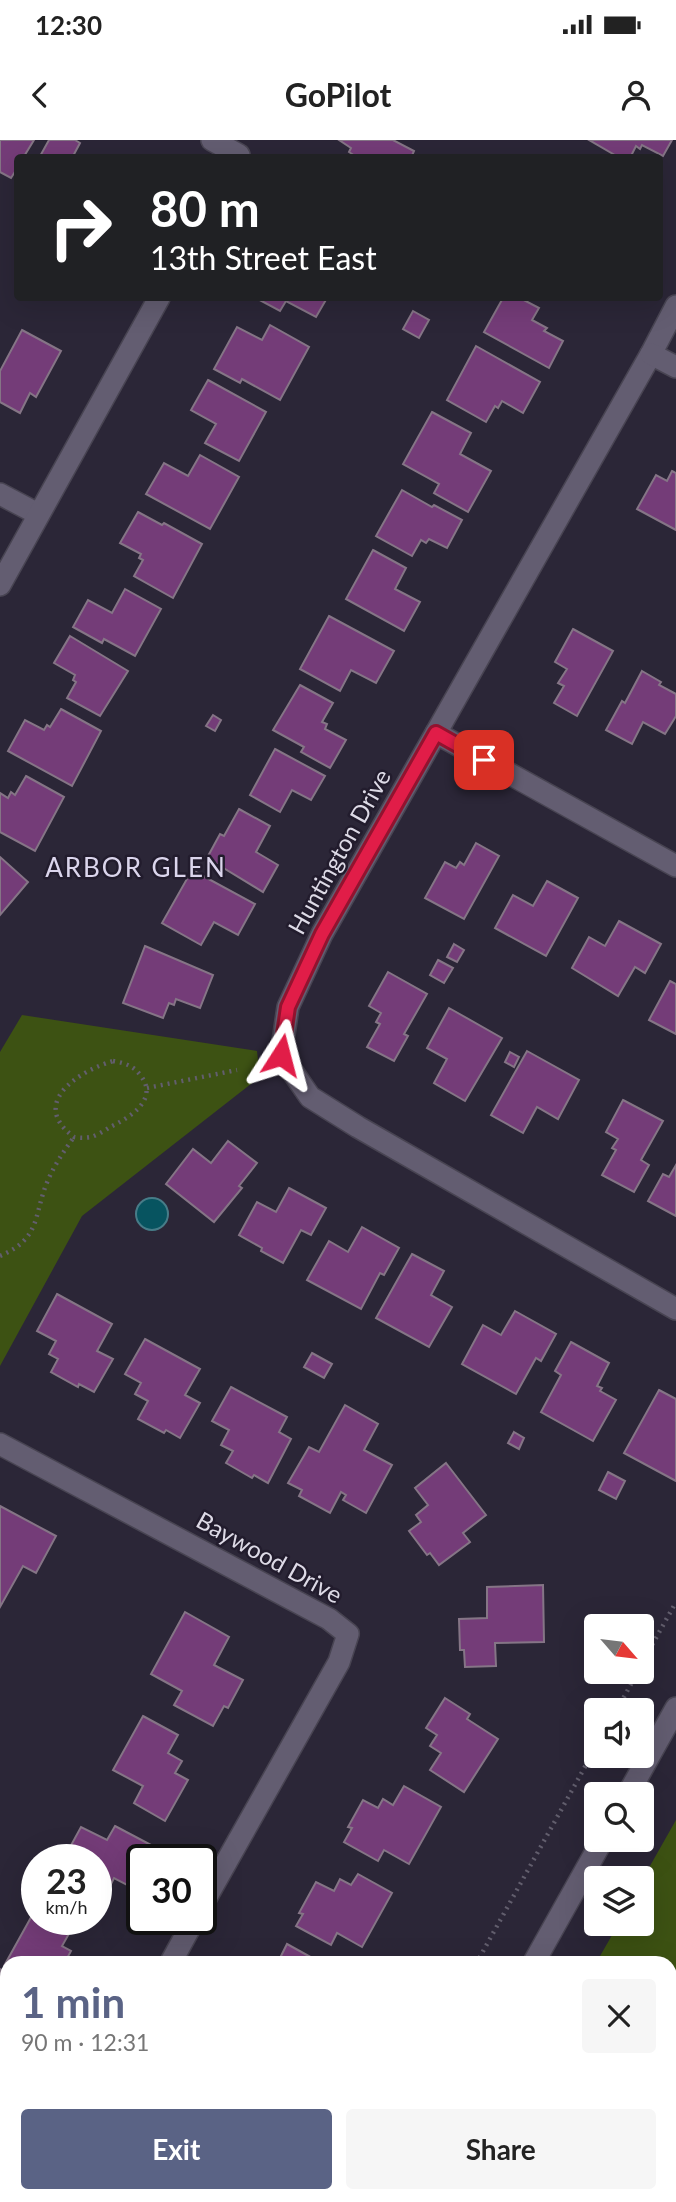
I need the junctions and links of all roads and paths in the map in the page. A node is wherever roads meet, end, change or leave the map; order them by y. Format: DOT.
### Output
graph roads {
  1 [pos="212,140"];
  2 [pos="241,151"];
  3 [pos="157,301"];
  4 [pos="676,306"];
  5 [pos="651,354"];
  6 [pos="676,367"];
  7 [pos="0,494"];
  8 [pos="38,514"];
  9 [pos="0,585"];
  10 [pos="436,733"];
  11 [pos="676,866"];
  12 [pos="237,1069"];
  13 [pos="147,1088"];
  14 [pos="74,1137"];
  15 [pos="0,1256"];
  16 [pos="676,1309"];
  17 [pos="0,1444"];
  18 [pos="676,1602"];
  19 [pos="654,1641"];
  20 [pos="676,1709"];
  21 [pos="584,1768"];
  22 [pos="635,1782"];
  23 [pos="596,1852"];
  24 [pos="217,1879"];
  25 [pos="186,1935"];
  26 [pos="174,1956"];
  27 [pos="480,1956"];
  28 [pos="537,1956"];
  1 -- 2 [label="street"];
  3 -- 8 [label="street"];
  4 -- 5 [label="street, Huntington Drive"];
  5 -- 6 [label="street"];
  5 -- 10 [label="street, Huntington Drive"];
  7 -- 8 [label="street"];
  8 -- 9 [label="street"];
  10 -- 11 [label="street"];
  10 -- 16 [label="street, Huntington Drive"];
  12 -- 13 [label="path"];
  13 -- 14 [label="path"];
  13 -- 14 [label="path"];
  14 -- 15 [label="path"];
  17 -- 24 [label="street, Baywood Drive"];
  18 -- 19 [label="path"];
  20 -- 22 [label="street"];
  21 -- 27 [label="path"];
  23 -- 28 [label="street"];
  25 -- 26 [label="street"];
}
